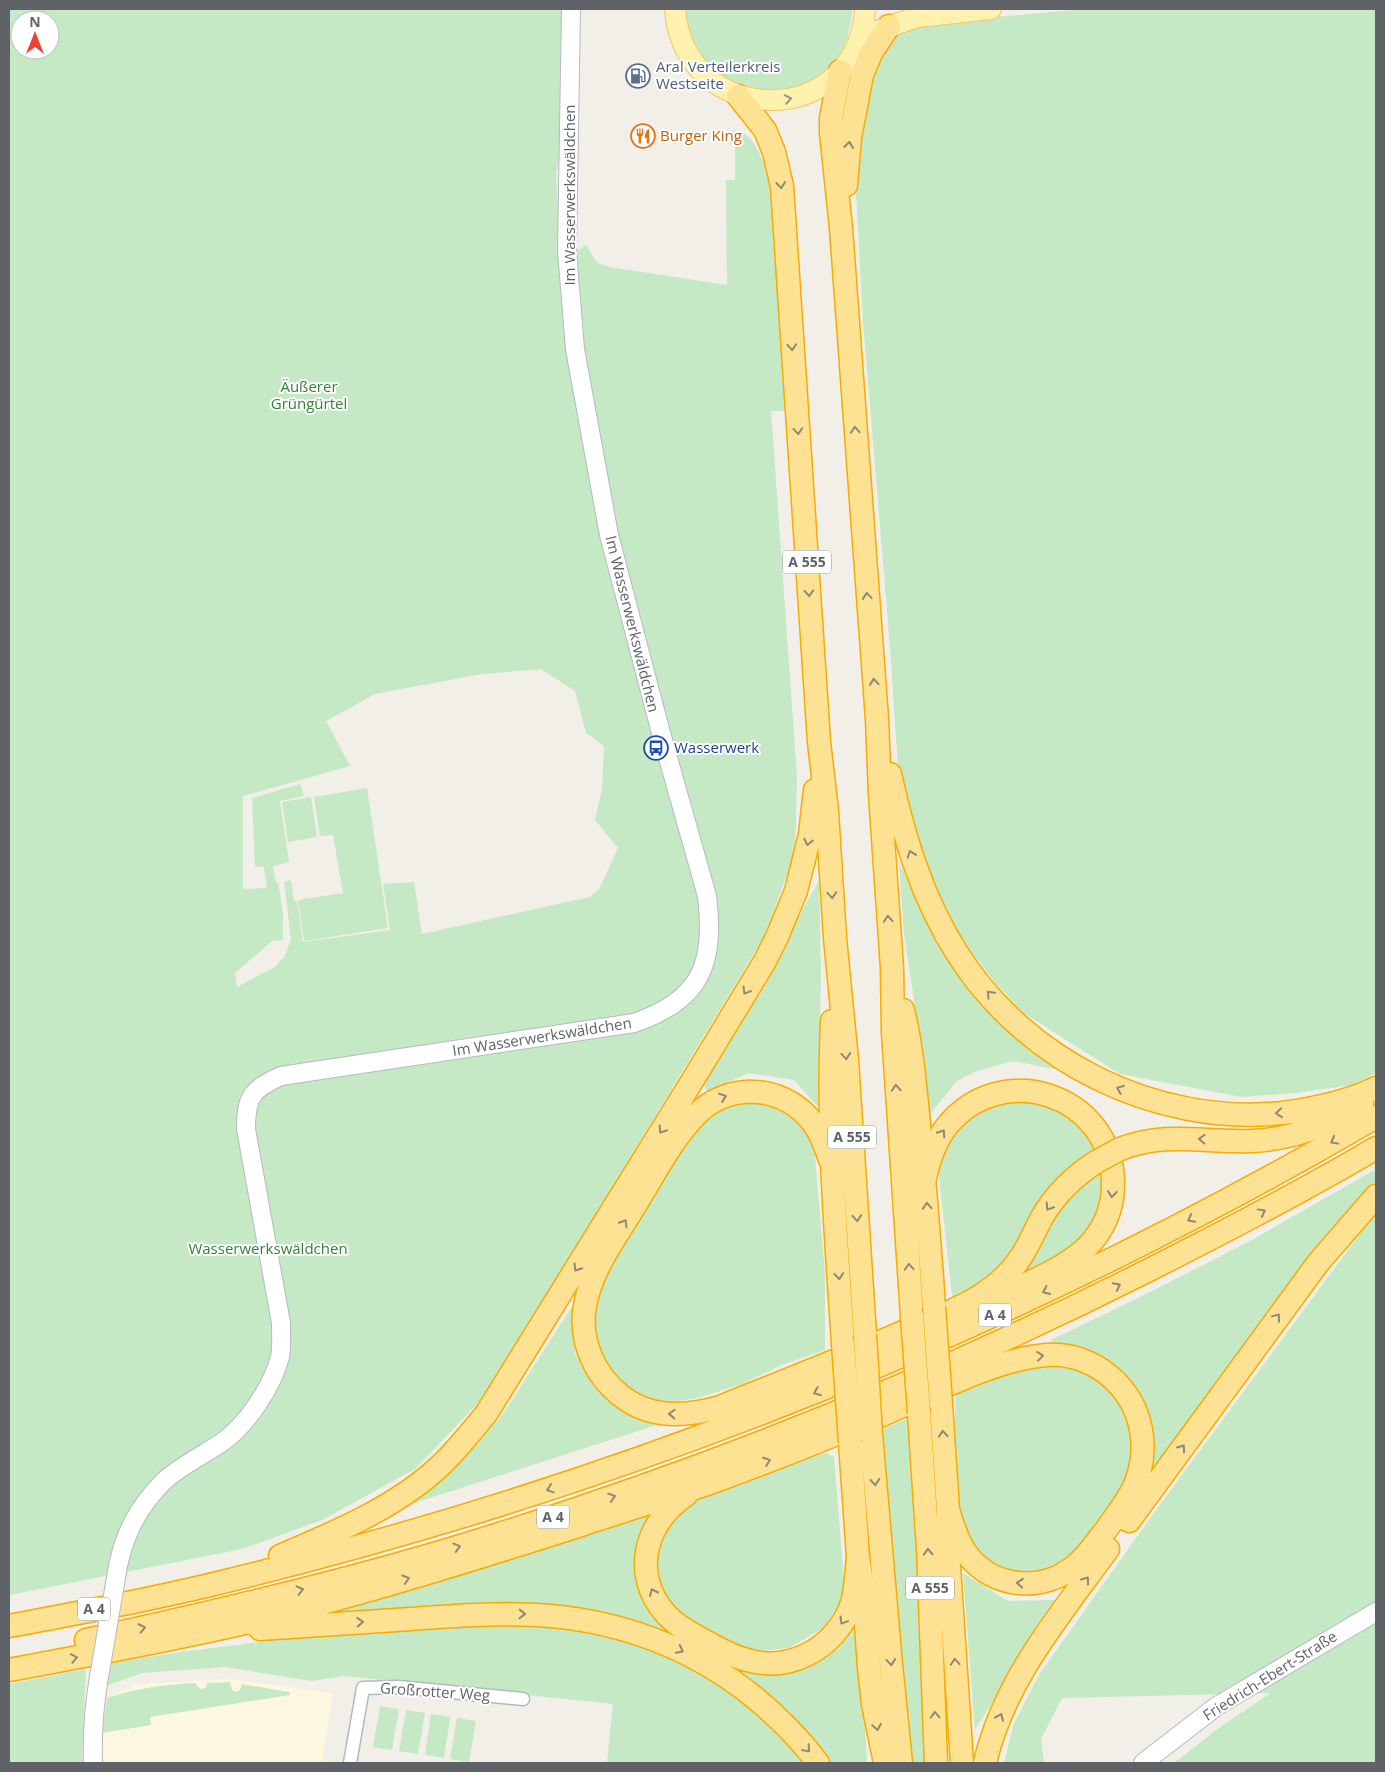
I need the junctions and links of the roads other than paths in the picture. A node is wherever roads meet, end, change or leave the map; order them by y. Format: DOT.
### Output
graph roads {
  1 [pos="571,9"];
  2 [pos="675,9"];
  3 [pos="865,9"];
  4 [pos="991,9"];
  5 [pos="889,26"];
  6 [pos="860,38"];
  7 [pos="840,71"];
  8 [pos="738,96"];
  9 [pos="841,228"];
  10 [pos="877,719"];
  11 [pos="819,742"];
  12 [pos="835,938"];
  13 [pos="892,968"];
  14 [pos="1376,1088"];
  15 [pos="1376,1096"];
  16 [pos="1376,1117"];
  17 [pos="1376,1148"];
  18 [pos="831,1162"];
  19 [pos="925,1178"];
  20 [pos="1376,1196"];
  21 [pos="1074,1308"];
  22 [pos="976,1373"];
  23 [pos="597,1474"];
  24 [pos="703,1485"];
  25 [pos="948,1510"];
  26 [pos="858,1557"];
  27 [pos="214,1584"];
  28 [pos="1376,1612"];
  29 [pos="9,1626"];
  30 [pos="189,1635"];
  31 [pos="9,1655"];
  32 [pos="9,1670"];
  33 [pos="523,1699"];
  34 [pos="93,1763"];
  35 [pos="350,1763"];
  36 [pos="818,1763"];
  37 [pos="885,1763"];
  38 [pos="901,1763"];
  39 [pos="936,1763"];
  40 [pos="962,1763"];
  41 [pos="985,1763"];
  42 [pos="1143,1763"];
  1 -- 34 [label="street, Im Wasserwerkswäldchen, bridge"];
  2 -- 8 [label="main road"];
  3 -- 6 [label="main road"];
  4 -- 5 [label="main road"];
  5 -- 6 [label="main road"];
  9 -- 5 [label="highway, one-way"];
  6 -- 7 [label="main road"];
  8 -- 7 [label="main road, one-way"];
  7 -- 9 [label="highway"];
  8 -- 11 [label="highway, A 555, one-way"];
  10 -- 9 [label="highway, A 555, one-way"];
  13 -- 10 [label="highway, A 555, one-way"];
  14 -- 10 [label="highway, one-way"];
  11 -- 12 [label="highway, A 555, one-way"];
  11 -- 27 [label="highway, one-way"];
  12 -- 18 [label="highway"];
  12 -- 38 [label="highway, A 555, one-way, bridge"];
  13 -- 19 [label="highway"];
  39 -- 13 [label="highway, A 555, one-way, bridge"];
  15 -- 18 [label="highway, one-way, bridge"];
  16 -- 23 [label="highway, A 4, one-way"];
  21 -- 17 [label="highway, A 4, one-way"];
  18 -- 26 [label="highway, one-way, bridge"];
  19 -- 23 [label="highway, one-way"];
  25 -- 19 [label="highway, one-way, bridge"];
  41 -- 20 [label="highway, one-way"];
  21 -- 22 [label="highway"];
  31 -- 21 [label="highway, A 4, one-way"];
  24 -- 22 [label="highway, one-way"];
  22 -- 25 [label="highway, one-way"];
  23 -- 27 [label="highway, A 4, one-way"];
  26 -- 24 [label="highway, one-way"];
  30 -- 24 [label="highway, one-way"];
  40 -- 25 [label="highway, one-way"];
  26 -- 37 [label="highway, one-way"];
  27 -- 29 [label="highway, A 4"];
  28 -- 42 [label="street, Friedrich-Ebert-Straße"];
  32 -- 30 [label="highway, one-way"];
  30 -- 36 [label="highway, one-way"];
  33 -- 35 [label="street, Großrotter Weg"];
}
